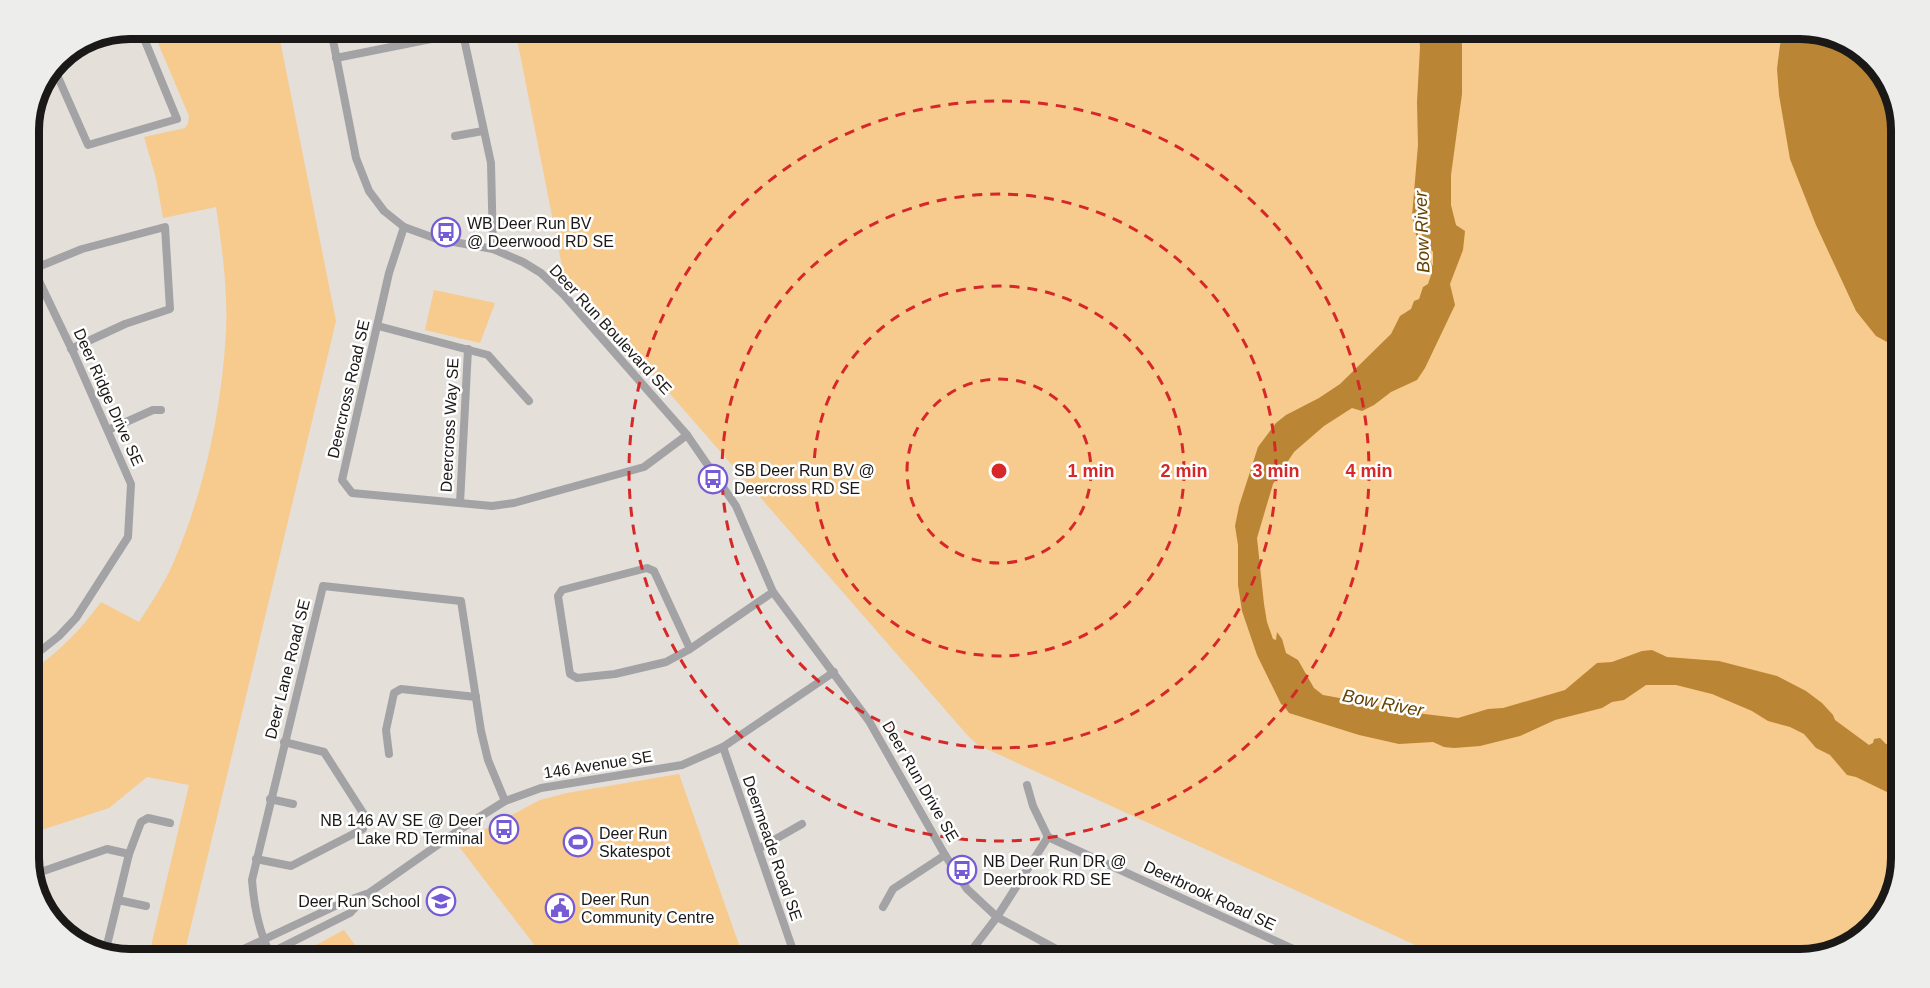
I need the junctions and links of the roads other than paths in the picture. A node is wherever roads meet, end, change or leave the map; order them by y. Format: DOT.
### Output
graph roads {
  1 [pos="144,39"];
  2 [pos="333,39"];
  3 [pos="427,39"];
  4 [pos="464,39"];
  5 [pos="336,58"];
  6 [pos="57,76"];
  7 [pos="483,131"];
  8 [pos="455,136"];
  9 [pos="404,227"];
  10 [pos="493,249"];
  11 [pos="39,267"];
  12 [pos="39,282"];
  13 [pos="378,326"];
  14 [pos="71,349"];
  15 [pos="468,349"];
  16 [pos="529,401"];
  17 [pos="161,410"];
  18 [pos="108,429"];
  19 [pos="687,435"];
  20 [pos="460,503"];
  21 [pos="773,592"];
  22 [pos="690,649"];
  23 [pos="39,652"];
  24 [pos="834,672"];
  25 [pos="476,697"];
  26 [pos="284,742"];
  27 [pos="723,747"];
  28 [pos="389,754"];
  29 [pos="1027,786"];
  30 [pos="270,799"];
  31 [pos="505,801"];
  32 [pos="293,804"];
  33 [pos="170,823"];
  34 [pos="802,824"];
  35 [pos="1048,837"];
  36 [pos="758,849"];
  37 [pos="129,854"];
  38 [pos="945,855"];
  39 [pos="256,859"];
  40 [pos="40,872"];
  41 [pos="369,893"];
  42 [pos="118,900"];
  43 [pos="146,906"];
  44 [pos="883,907"];
  45 [pos="997,917"];
  46 [pos="263,939"];
  47 [pos="106,945"];
  48 [pos="243,949"];
  49 [pos="268,949"];
  50 [pos="278,949"];
  51 [pos="791,949"];
  52 [pos="973,949"];
  53 [pos="1055,949"];
  54 [pos="1291,949"];
  1 -- 6 [label="street"];
  2 -- 5 [label="street, Deer Run Boulevard SE"];
  3 -- 5 [label="street"];
  4 -- 7 [label="street"];
  5 -- 9 [label="street, Deer Run Boulevard SE"];
  7 -- 8 [label="street"];
  7 -- 10 [label="street"];
  9 -- 10 [label="street, Deer Run Boulevard SE"];
  9 -- 13 [label="street, Deercross Road SE"];
  10 -- 19 [label="street, Deer Run Boulevard SE"];
  11 -- 14 [label="street"];
  12 -- 14 [label="street, Deer Ridge Drive SE"];
  13 -- 15 [label="street"];
  13 -- 20 [label="street, Deercross Road SE"];
  14 -- 18 [label="street, Deer Ridge Drive SE"];
  15 -- 16 [label="street"];
  15 -- 20 [label="street, Deercross Way SE"];
  17 -- 18 [label="street"];
  18 -- 23 [label="street, Deer Ridge Drive SE"];
  19 -- 20 [label="street, Deercross Road SE"];
  19 -- 21 [label="street, Deer Run Boulevard SE"];
  21 -- 22 [label="street"];
  21 -- 24 [label="street, Deer Run Boulevard SE"];
  22 -- 22 [label="street"];
  24 -- 27 [label="street, 146 Avenue SE"];
  24 -- 38 [label="street, Deer Run Drive SE"];
  25 -- 26 [label="street, Deer Lane Road SE"];
  25 -- 28 [label="street"];
  25 -- 31 [label="street, Deer Lane Road SE"];
  26 -- 30 [label="street, Deer Lane Road SE"];
  26 -- 39 [label="street"];
  27 -- 31 [label="street, 146 Avenue SE"];
  27 -- 36 [label="street, Deermeade Road SE"];
  29 -- 35 [label="street"];
  30 -- 32 [label="street"];
  30 -- 39 [label="street, Deer Lane Road SE"];
  31 -- 41 [label="street, 146 Avenue SE"];
  33 -- 37 [label="street"];
  34 -- 36 [label="street"];
  35 -- 45 [label="street"];
  35 -- 54 [label="street, Deerbrook Road SE"];
  36 -- 51 [label="street, Deermeade Road SE"];
  37 -- 40 [label="street"];
  37 -- 42 [label="street"];
  38 -- 44 [label="street"];
  38 -- 45 [label="street, Deer Run Drive SE"];
  39 -- 46 [label="street, Deer Lane Road SE"];
  41 -- 46 [label="street, 146 Avenue SE"];
  41 -- 50 [label="street, 146 Avenue SE"];
  42 -- 43 [label="street"];
  42 -- 47 [label="street"];
  45 -- 52 [label="street"];
  45 -- 53 [label="street, Deer Run Drive SE"];
  46 -- 48 [label="street, 146 Avenue SE"];
  46 -- 49 [label="street, Deer Lane Road SE"];
}
